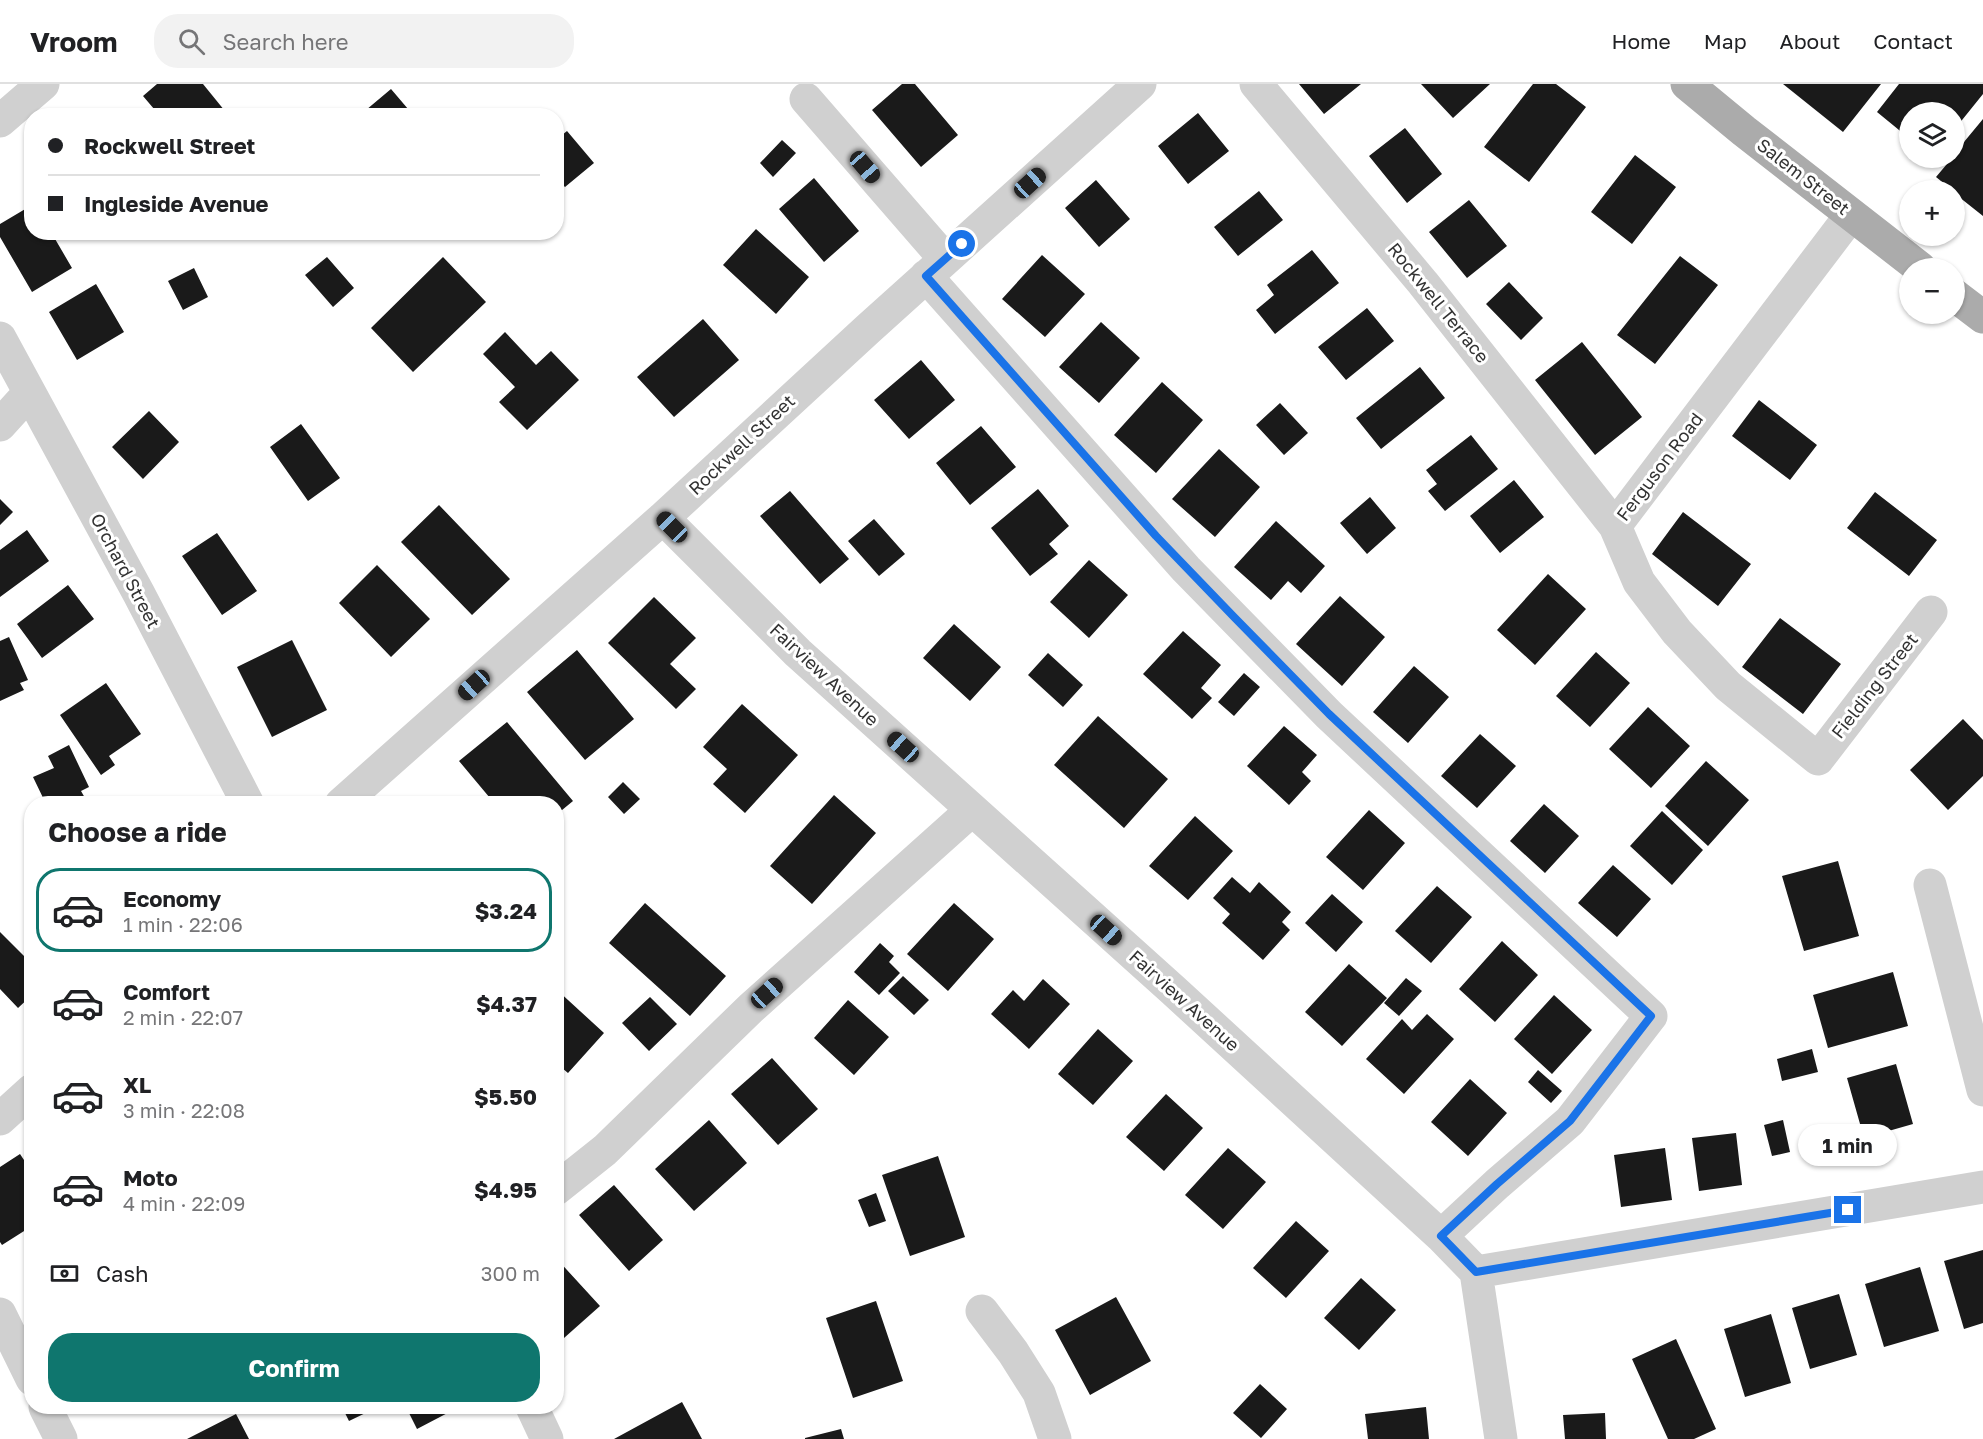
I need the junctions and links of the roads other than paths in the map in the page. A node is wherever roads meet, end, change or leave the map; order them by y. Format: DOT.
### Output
graph roads {
  1 [pos="43,84"];
  2 [pos="1140,84"];
  3 [pos="1256,84"];
  4 [pos="1687,84"];
  5 [pos="806,99"];
  6 [pos="0,121"];
  7 [pos="1851,215"];
  8 [pos="1907,258"];
  9 [pos="936,268"];
  10 [pos="1965,303"];
  11 [pos="1983,317"];
  12 [pos="0,339"];
  13 [pos="29,393"];
  14 [pos="0,425"];
  15 [pos="663,518"];
  16 [pos="1616,526"];
  17 [pos="1931,612"];
  18 [pos="1818,759"];
  19 [pos="244,796"];
  20 [pos="350,796"];
  21 [pos="972,810"];
  22 [pos="1930,885"];
  23 [pos="1983,1090"];
  24 [pos="24,1097"];
  25 [pos="0,1119"];
  26 [pos="564,1183"];
  27 [pos="1983,1187"];
  28 [pos="1441,1236"];
  29 [pos="1476,1272"];
  30 [pos="982,1311"];
  31 [pos="0,1314"];
  32 [pos="24,1363"];
  33 [pos="48,1414"];
  34 [pos="535,1414"];
  35 [pos="61,1439"];
  36 [pos="547,1439"];
  37 [pos="1055,1439"];
  38 [pos="1501,1439"];
  1 -- 6 [label="street"];
  2 -- 9 [label="street, Rockwell Street"];
  3 -- 16 [label="street, Rockwell Terrace"];
  4 -- 7 [label="main road, Salem Street"];
  5 -- 9 [label="street"];
  7 -- 8 [label="main road, Salem Street"];
  7 -- 16 [label="street, Ferguson Road"];
  9 -- 15 [label="street, Rockwell Street"];
  9 -- 28 [label="street"];
  10 -- 11 [label="main road"];
  12 -- 13 [label="street, Orchard Street"];
  13 -- 14 [label="street"];
  13 -- 19 [label="street, Orchard Street"];
  15 -- 20 [label="street, Rockwell Street"];
  15 -- 21 [label="street, Fairview Avenue"];
  16 -- 18 [label="street, Ferguson Road"];
  17 -- 18 [label="street, Fielding Street"];
  21 -- 26 [label="street"];
  21 -- 28 [label="street, Fairview Avenue"];
  22 -- 23 [label="street"];
  24 -- 25 [label="street"];
  27 -- 29 [label="street"];
  28 -- 29 [label="street, Fairview Avenue"];
  29 -- 38 [label="street"];
  30 -- 37 [label="street"];
  31 -- 32 [label="street"];
  33 -- 35 [label="street"];
  34 -- 36 [label="street"];
}
